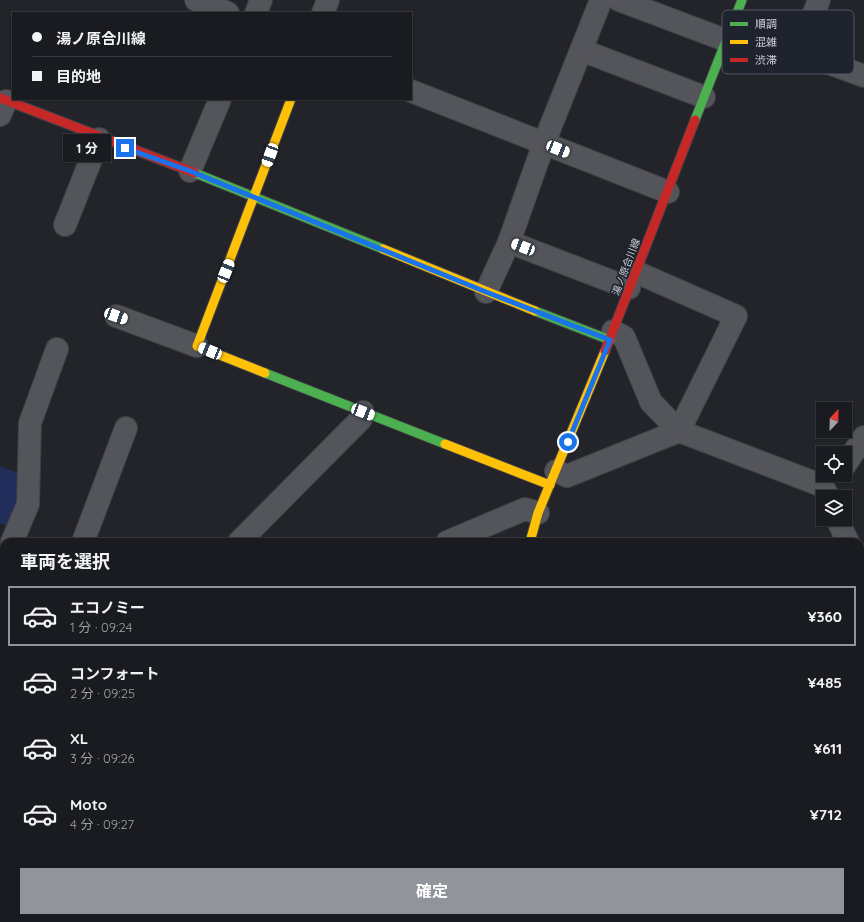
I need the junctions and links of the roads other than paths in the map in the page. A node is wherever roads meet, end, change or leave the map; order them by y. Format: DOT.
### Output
graph roads {
  1 [pos="261,0"];
  2 [pos="328,0"];
  3 [pos="601,0"];
  4 [pos="619,0"];
  5 [pos="742,0"];
  6 [pos="819,0"];
  7 [pos="203,1"];
  8 [pos="738,10"];
  9 [pos="815,10"];
  10 [pos="226,12"];
  11 [pos="256,12"];
  12 [pos="323,12"];
  13 [pos="722,39"];
  14 [pos="722,48"];
  15 [pos="581,50"];
  16 [pos="412,91"];
  17 [pos="704,97"];
  18 [pos="220,100"];
  19 [pos="291,100"];
  20 [pos="2,105"];
  21 [pos="100,139"];
  22 [pos="544,144"];
  23 [pos="190,171"];
  24 [pos="668,192"];
  25 [pos="255,197"];
  26 [pos="65,225"];
  27 [pos="509,242"];
  28 [pos="632,280"];
  29 [pos="486,292"];
  30 [pos="116,316"];
  31 [pos="611,336"];
  32 [pos="196,346"];
  33 [pos="57,349"];
  34 [pos="363,412"];
  35 [pos="126,428"];
  36 [pos="679,431"];
  37 [pos="864,437"];
  38 [pos="852,455"];
  39 [pos="553,478"];
  40 [pos="829,486"];
  41 [pos="538,513"];
  42 [pos="840,526"];
  43 [pos="14,538"];
  44 [pos="85,538"];
  45 [pos="243,538"];
  46 [pos="456,538"];
  47 [pos="531,538"];
  48 [pos="846,538"];
  1 -- 11 [label="street"];
  2 -- 12 [label="street"];
  3 -- 15 [label="street"];
  4 -- 13 [label="street"];
  5 -- 8 [label="street, 湯ノ原合川線"];
  6 -- 9 [label="street"];
  7 -- 10 [label="street"];
  14 -- 17 [label="street, 湯ノ原合川線"];
  15 -- 17 [label="street"];
  15 -- 22 [label="street"];
  16 -- 22 [label="street"];
  17 -- 24 [label="street, 湯ノ原合川線"];
  18 -- 23 [label="street"];
  19 -- 25 [label="street"];
  20 -- 21 [label="street"];
  21 -- 23 [label="street"];
  21 -- 26 [label="street"];
  22 -- 24 [label="street"];
  22 -- 27 [label="street"];
  23 -- 25 [label="street"];
  24 -- 28 [label="street, 湯ノ原合川線"];
  25 -- 29 [label="street"];
  25 -- 32 [label="street"];
  27 -- 28 [label="street"];
  27 -- 29 [label="street"];
  28 -- 31 [label="street, 湯ノ原合川線"];
  28 -- 36 [label="street"];
  29 -- 31 [label="street"];
  30 -- 32 [label="street"];
  31 -- 36 [label="street"];
  31 -- 39 [label="street, 湯ノ原合川線"];
  32 -- 34 [label="street"];
  33 -- 43 [label="street"];
  34 -- 39 [label="street"];
  34 -- 45 [label="street"];
  35 -- 44 [label="street"];
  36 -- 39 [label="street"];
  36 -- 40 [label="street"];
  37 -- 38 [label="street"];
  39 -- 41 [label="street, 湯ノ原合川線"];
  41 -- 46 [label="street"];
  41 -- 47 [label="street, 湯ノ原合川線"];
  42 -- 48 [label="street"];
}
